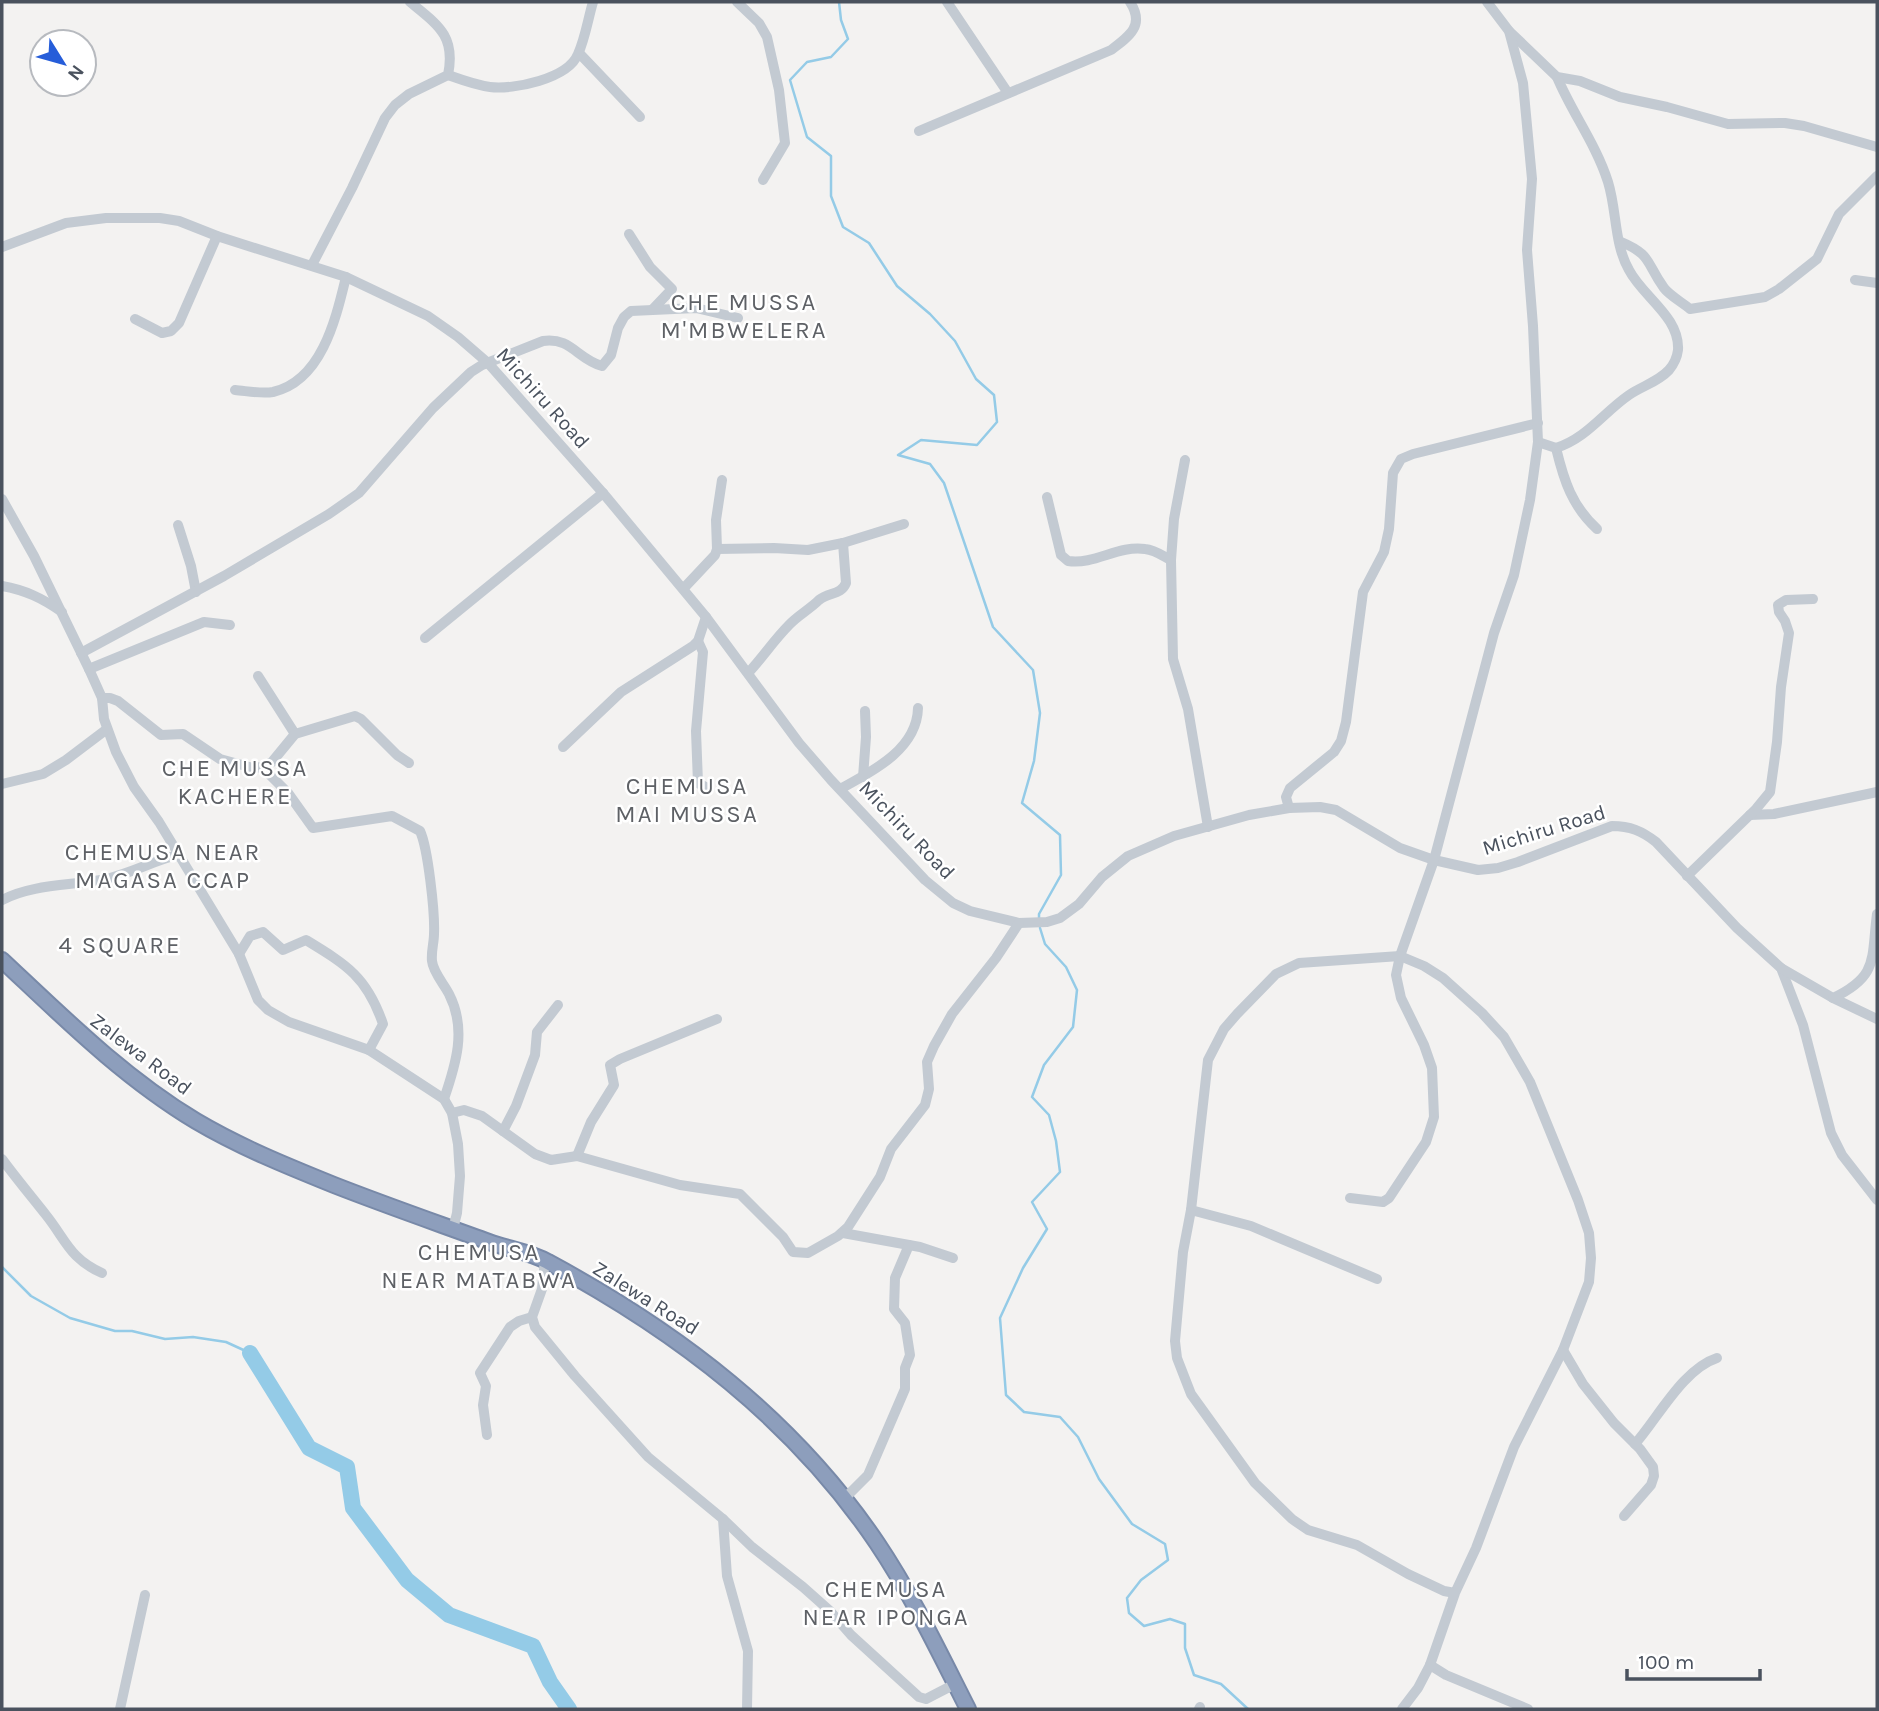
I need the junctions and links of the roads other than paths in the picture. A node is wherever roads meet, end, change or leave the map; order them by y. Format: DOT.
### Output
graph roads {
  1 [pos="410,2"];
  2 [pos="593,2"];
  3 [pos="737,2"];
  4 [pos="947,2"];
  5 [pos="1130,2"];
  6 [pos="1487,2"];
  7 [pos="1509,31"];
  8 [pos="579,53"];
  9 [pos="448,75"];
  10 [pos="1557,77"];
  11 [pos="1008,93"];
  12 [pos="640,117"];
  13 [pos="919,131"];
  14 [pos="1877,147"];
  15 [pos="1877,176"];
  16 [pos="763,180"];
  17 [pos="629,234"];
  18 [pos="218,236"];
  19 [pos="1619,241"];
  20 [pos="2,247"];
  21 [pos="312,265"];
  22 [pos="346,277"];
  23 [pos="1855,280"];
  24 [pos="1877,283"];
  25 [pos="653,309"];
  26 [pos="738,317"];
  27 [pos="135,319"];
  28 [pos="488,363"];
  29 [pos="235,390"];
  30 [pos="1538,424"];
  31 [pos="1538,442"];
  32 [pos="1556,448"];
  33 [pos="1185,460"];
  34 [pos="722,480"];
  35 [pos="603,494"];
  36 [pos="1047,496"];
  37 [pos="2,499"];
  38 [pos="904,524"];
  39 [pos="178,525"];
  40 [pos="1597,530"];
  41 [pos="843,543"];
  42 [pos="717,549"];
  43 [pos="1171,560"];
  44 [pos="2,586"];
  45 [pos="684,588"];
  46 [pos="196,592"];
  47 [pos="1813,599"];
  48 [pos="62,612"];
  49 [pos="706,617"];
  50 [pos="230,625"];
  51 [pos="425,638"];
  52 [pos="698,640"];
  53 [pos="81,653"];
  54 [pos="89,669"];
  55 [pos="749,672"];
  56 [pos="258,676"];
  57 [pos="102,698"];
  58 [pos="918,708"];
  59 [pos="865,711"];
  60 [pos="107,729"];
  61 [pos="295,734"];
  62 [pos="563,747"];
  63 [pos="409,763"];
  64 [pos="262,767"];
  65 [pos="863,776"];
  66 [pos="4,782"];
  67 [pos="709,789"];
  68 [pos="840,789"];
  69 [pos="1877,792"];
  70 [pos="1289,808"];
  71 [pos="1750,815"];
  72 [pos="1208,827"];
  73 [pos="177,855"];
  74 [pos="1434,860"];
  75 [pos="1688,876"];
  76 [pos="2,900"];
  77 [pos="1877,914"];
  78 [pos="1019,923"];
  79 [pos="239,954"];
  80 [pos="1400,956"];
  81 [pos="2,960"];
  82 [pos="1781,968"];
  83 [pos="1833,998"];
  84 [pos="558,1005"];
  85 [pos="717,1019"];
  86 [pos="1877,1019"];
  87 [pos="369,1050"];
  88 [pos="444,1099"];
  89 [pos="452,1113"];
  90 [pos="503,1131"];
  91 [pos="577,1156"];
  92 [pos="2,1159"];
  93 [pos="1350,1198"];
  94 [pos="1877,1199"];
  95 [pos="1191,1210"];
  96 [pos="453,1229"];
  97 [pos="843,1233"];
  98 [pos="909,1245"];
  99 [pos="953,1258"];
  100 [pos="545,1260"];
  101 [pos="102,1273"];
  102 [pos="1377,1279"];
  103 [pos="532,1317"];
  104 [pos="1563,1350"];
  105 [pos="1717,1358"];
  106 [pos="487,1435"];
  107 [pos="1635,1444"];
  108 [pos="844,1499"];
  109 [pos="1624,1516"];
  110 [pos="723,1519"];
  111 [pos="1455,1593"];
  112 [pos="145,1595"];
  113 [pos="1430,1665"];
  114 [pos="955,1684"];
  115 [pos="120,1709"];
  116 [pos="747,1709"];
  117 [pos="968,1709"];
  118 [pos="1402,1709"];
  119 [pos="1528,1709"];
  1 -- 9 [label="street"];
  2 -- 8 [label="street"];
  3 -- 16 [label="street"];
  4 -- 11 [label="street"];
  5 -- 11 [label="street"];
  6 -- 7 [label="street"];
  7 -- 10 [label="street"];
  7 -- 30 [label="street"];
  8 -- 9 [label="street"];
  8 -- 12 [label="street"];
  9 -- 21 [label="street"];
  10 -- 14 [label="street"];
  10 -- 19 [label="street"];
  11 -- 13 [label="street"];
  15 -- 19 [label="street"];
  17 -- 25 [label="street"];
  18 -- 20 [label="street, Michiru Road"];
  18 -- 21 [label="street, Michiru Road"];
  18 -- 27 [label="street"];
  19 -- 32 [label="street"];
  21 -- 22 [label="street, Michiru Road"];
  22 -- 28 [label="street, Michiru Road"];
  22 -- 29 [label="street"];
  23 -- 24 [label="street"];
  25 -- 26 [label="street"];
  25 -- 28 [label="street"];
  28 -- 35 [label="street, Michiru Road"];
  28 -- 46 [label="street"];
  30 -- 31 [label="street"];
  30 -- 70 [label="street"];
  31 -- 32 [label="street"];
  31 -- 74 [label="street"];
  32 -- 40 [label="street"];
  33 -- 43 [label="street"];
  34 -- 42 [label="street"];
  35 -- 45 [label="street, Michiru Road"];
  35 -- 51 [label="street"];
  36 -- 43 [label="street"];
  37 -- 48 [label="street"];
  38 -- 41 [label="street"];
  39 -- 46 [label="street"];
  41 -- 42 [label="street"];
  41 -- 55 [label="street"];
  42 -- 45 [label="street"];
  43 -- 72 [label="street"];
  44 -- 48 [label="street"];
  45 -- 49 [label="street, Michiru Road"];
  46 -- 53 [label="street"];
  47 -- 71 [label="street"];
  48 -- 53 [label="street"];
  49 -- 52 [label="street"];
  49 -- 55 [label="street, Michiru Road"];
  50 -- 54 [label="street"];
  52 -- 62 [label="street"];
  52 -- 67 [label="street"];
  53 -- 54 [label="street"];
  54 -- 57 [label="street"];
  55 -- 68 [label="street, Michiru Road"];
  56 -- 61 [label="street"];
  57 -- 60 [label="street"];
  57 -- 64 [label="street"];
  58 -- 65 [label="street"];
  59 -- 65 [label="street"];
  60 -- 66 [label="street"];
  60 -- 73 [label="street"];
  61 -- 63 [label="street"];
  61 -- 64 [label="street"];
  64 -- 88 [label="street"];
  65 -- 68 [label="street"];
  68 -- 78 [label="street, Michiru Road"];
  69 -- 71 [label="street"];
  70 -- 72 [label="street, Michiru Road"];
  70 -- 74 [label="street, Michiru Road"];
  71 -- 75 [label="street"];
  72 -- 78 [label="street, Michiru Road"];
  73 -- 76 [label="street"];
  73 -- 79 [label="street"];
  74 -- 75 [label="street, Michiru Road"];
  74 -- 80 [label="street"];
  75 -- 82 [label="street, Michiru Road"];
  77 -- 83 [label="street"];
  78 -- 97 [label="street"];
  79 -- 87 [label="street"];
  79 -- 87 [label="street"];
  80 -- 93 [label="street"];
  80 -- 95 [label="street"];
  80 -- 104 [label="street"];
  81 -- 96 [label="highway, Zalewa Road"];
  82 -- 83 [label="street"];
  82 -- 94 [label="street, Michiru Road"];
  83 -- 86 [label="street"];
  84 -- 90 [label="street"];
  85 -- 91 [label="street"];
  87 -- 88 [label="street"];
  88 -- 89 [label="street"];
  89 -- 90 [label="street"];
  89 -- 96 [label="street"];
  90 -- 91 [label="street"];
  91 -- 97 [label="street"];
  92 -- 101 [label="street"];
  95 -- 102 [label="street"];
  95 -- 111 [label="street"];
  96 -- 100 [label="highway, Zalewa Road"];
  97 -- 98 [label="street"];
  98 -- 99 [label="street"];
  98 -- 108 [label="street"];
  100 -- 103 [label="street"];
  100 -- 108 [label="highway, Zalewa Road"];
  103 -- 106 [label="street"];
  103 -- 110 [label="street"];
  104 -- 107 [label="street"];
  104 -- 111 [label="street"];
  105 -- 107 [label="street"];
  107 -- 109 [label="street"];
  108 -- 114 [label="highway, Zalewa Road"];
  110 -- 114 [label="street"];
  110 -- 116 [label="street"];
  111 -- 113 [label="street"];
  112 -- 115 [label="street"];
  113 -- 118 [label="street"];
  113 -- 119 [label="street"];
  114 -- 117 [label="highway, Zalewa Road"];
}
